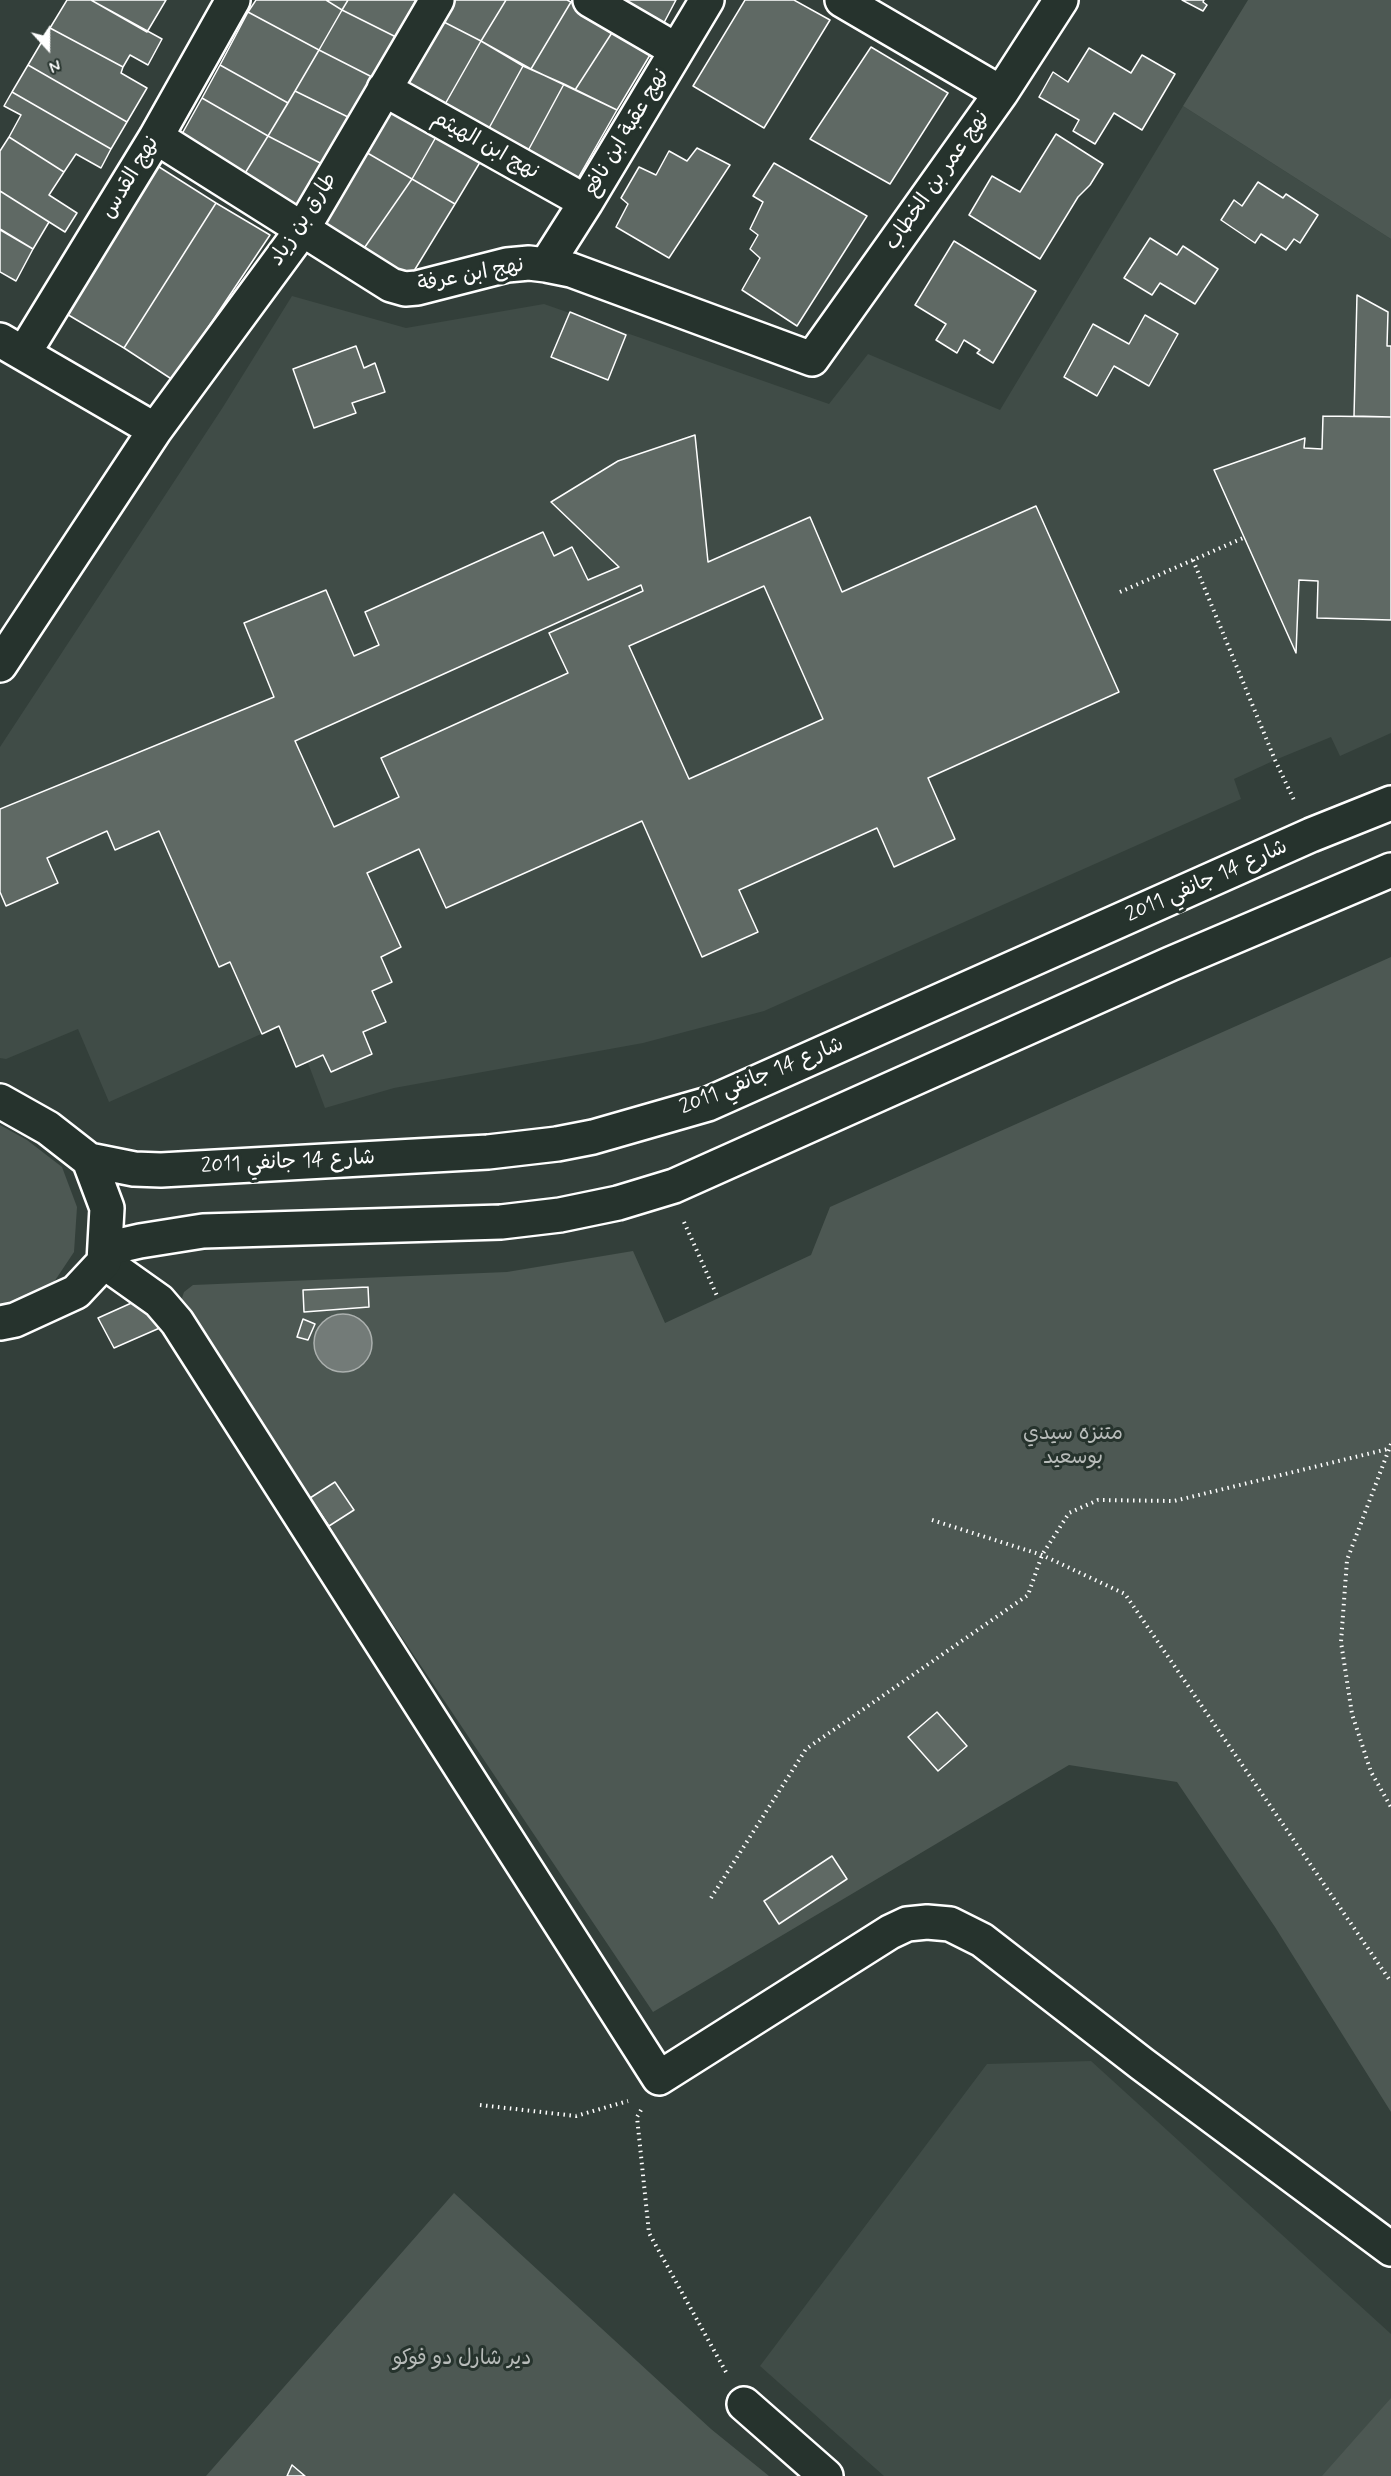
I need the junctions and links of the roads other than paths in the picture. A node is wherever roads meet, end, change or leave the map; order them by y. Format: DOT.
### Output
graph roads {
  1 [pos="233,0"];
  2 [pos="437,0"];
  3 [pos="590,0"];
  4 [pos="707,0"];
  5 [pos="842,0"];
  6 [pos="1061,0"];
  7 [pos="676,50"];
  8 [pos="384,89"];
  9 [pos="1001,93"];
  10 [pos="156,137"];
  11 [pos="586,202"];
  12 [pos="302,230"];
  13 [pos="546,265"];
  14 [pos="12,346"];
  15 [pos="812,359"];
  16 [pos="155,430"];
  17 [pos="0,665"];
  18 [pos="1391,803"];
  19 [pos="1391,870"];
  20 [pos="0,1101"];
  21 [pos="89,1160"];
  22 [pos="104,1256"];
  23 [pos="0,1323"];
  24 [pos="1391,2249"];
  25 [pos="744,2404"];
  26 [pos="826,2476"];
  1 -- 10 [label="street, نهج القدس"];
  2 -- 8 [label="street, طارق بن زياد"];
  3 -- 7 [label="street"];
  4 -- 7 [label="street, نهج عقبة ابن نافع"];
  5 -- 9 [label="street"];
  6 -- 9 [label="street, نهج عمر بن الخطاب"];
  7 -- 11 [label="street, نهج عقبة ابن نافع"];
  8 -- 11 [label="street, نهج ابن الهيثم"];
  8 -- 12 [label="street, طارق بن زياد"];
  9 -- 15 [label="street, نهج عمر بن الخطاب"];
  10 -- 12 [label="street, نهج ابن عرفة"];
  10 -- 14 [label="street, نهج القدس"];
  11 -- 13 [label="street, نهج عقبة ابن نافع"];
  12 -- 13 [label="street, نهج ابن عرفة"];
  12 -- 16 [label="street, طارق بن زياد"];
  13 -- 15 [label="street, نهج ابن عرفة"];
  14 -- 16 [label="street"];
  16 -- 17 [label="street"];
  18 -- 21 [label="street, شارع 14 جانفي 2011"];
  19 -- 22 [label="street"];
  20 -- 21 [label="street"];
  21 -- 22 [label="street"];
  22 -- 23 [label="street"];
  22 -- 24 [label="street"];
  25 -- 26 [label="street"];
}
